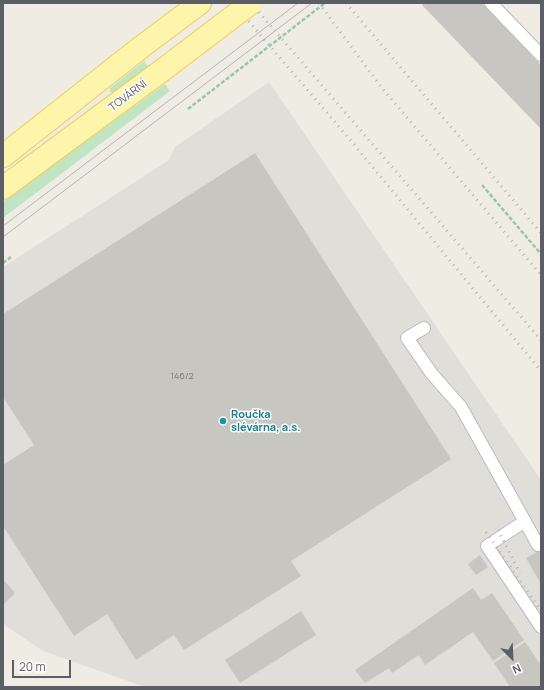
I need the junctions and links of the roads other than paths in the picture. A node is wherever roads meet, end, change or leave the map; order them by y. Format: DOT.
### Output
graph roads {
  1 [pos="200,3"];
  2 [pos="251,3"];
  3 [pos="491,3"];
  4 [pos="541,55"];
  5 [pos="3,156"];
  6 [pos="3,188"];
  7 [pos="424,328"];
  8 [pos="525,521"];
  9 [pos="538,546"];
  10 [pos="541,627"];
  1 -- 5 [label="main road"];
  2 -- 6 [label="main road, TOVÁRNÍ, bridge"];
  3 -- 4 [label="lane"];
  7 -- 8 [label="lane"];
  8 -- 9 [label="lane"];
  8 -- 10 [label="lane"];
}
